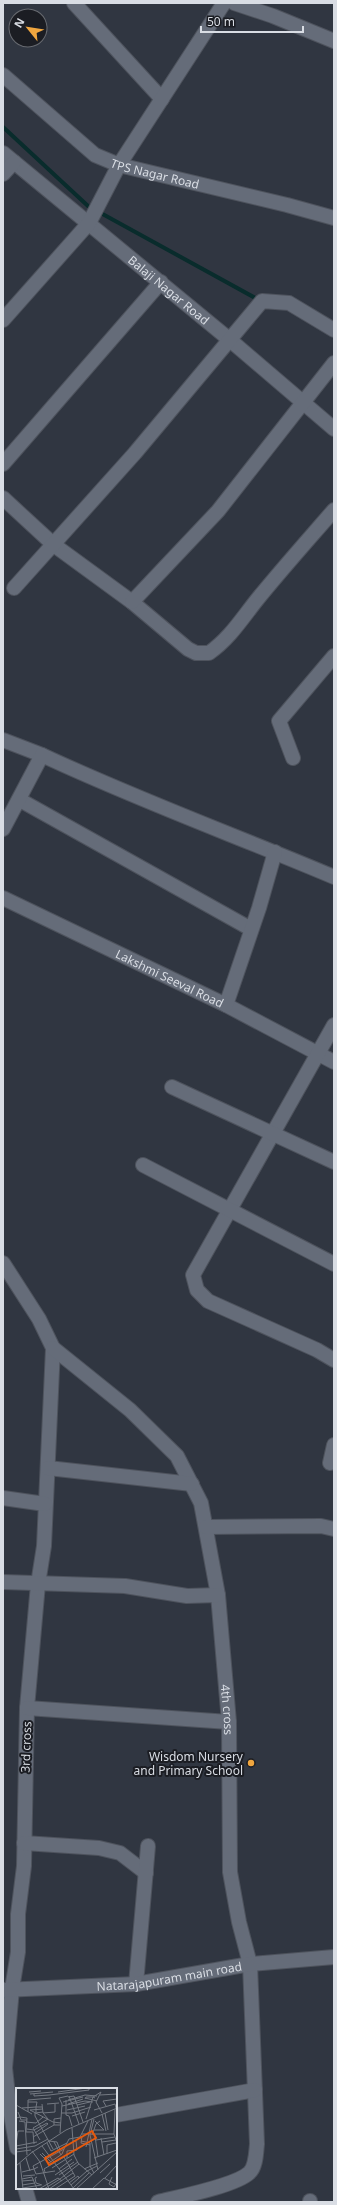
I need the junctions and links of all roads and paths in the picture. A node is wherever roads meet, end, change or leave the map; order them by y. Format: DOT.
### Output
graph roads {
  1 [pos="224,3"];
  2 [pos="234,3"];
  3 [pos="77,4"];
  4 [pos="334,41"];
  5 [pos="3,75"];
  6 [pos="162,99"];
  7 [pos="8,158"];
  8 [pos="119,165"];
  9 [pos="3,174"];
  10 [pos="334,218"];
  11 [pos="91,219"];
  12 [pos="161,282"];
  13 [pos="3,320"];
  14 [pos="334,330"];
  15 [pos="230,340"];
  16 [pos="334,363"];
  17 [pos="304,403"];
  18 [pos="334,429"];
  19 [pos="3,464"];
  20 [pos="3,498"];
  21 [pos="334,510"];
  22 [pos="54,545"];
  23 [pos="14,588"];
  24 [pos="132,602"];
  25 [pos="334,656"];
  26 [pos="3,740"];
  27 [pos="42,756"];
  28 [pos="293,758"];
  29 [pos="20,800"];
  30 [pos="3,829"];
  31 [pos="275,852"];
  32 [pos="334,877"];
  33 [pos="3,898"];
  34 [pos="251,929"];
  35 [pos="226,1005"];
  36 [pos="334,1026"];
  37 [pos="318,1055"];
  38 [pos="334,1062"];
  39 [pos="172,1087"];
  40 [pos="271,1134"];
  41 [pos="334,1162"];
  42 [pos="143,1165"];
  43 [pos="229,1211"];
  44 [pos="3,1263"];
  45 [pos="334,1264"];
  46 [pos="54,1348"];
  47 [pos="334,1360"];
  48 [pos="334,1445"];
  49 [pos="330,1462"];
  50 [pos="48,1468"];
  51 [pos="192,1484"];
  52 [pos="3,1498"];
  53 [pos="44,1504"];
  54 [pos="206,1527"];
  55 [pos="334,1529"];
  56 [pos="3,1582"];
  57 [pos="38,1584"];
  58 [pos="218,1595"];
  59 [pos="27,1708"];
  60 [pos="229,1722"];
  61 [pos="24,1843"];
  62 [pos="148,1846"];
  63 [pos="146,1873"];
  64 [pos="334,1957"];
  65 [pos="250,1964"];
  66 [pos="136,1984"];
  67 [pos="8,1990"];
  68 [pos="255,2090"];
  69 [pos="117,2114"];
  70 [pos="12,2133"];
  71 [pos="16,2145"];
  72 [pos="25,2189"];
  73 [pos="29,2202"];
  74 [pos="158,2202"];
  1 -- 6 [label="street"];
  2 -- 4 [label="street"];
  3 -- 6 [label="street"];
  5 -- 8 [label="street, TPS Nagar Road"];
  6 -- 8 [label="street"];
  7 -- 9 [label="street"];
  7 -- 11 [label="street, Balaji Nagar Road"];
  8 -- 10 [label="street, TPS Nagar Road"];
  8 -- 11 [label="street"];
  11 -- 12 [label="street, Balaji Nagar Road"];
  11 -- 13 [label="street"];
  12 -- 15 [label="street, Balaji Nagar Road"];
  12 -- 19 [label="street"];
  14 -- 15 [label="street"];
  15 -- 17 [label="street, Balaji Nagar Road"];
  15 -- 22 [label="street"];
  16 -- 17 [label="street"];
  17 -- 18 [label="street, Balaji Nagar Road"];
  17 -- 24 [label="street"];
  20 -- 22 [label="street"];
  21 -- 24 [label="street"];
  22 -- 23 [label="street"];
  22 -- 24 [label="street"];
  25 -- 28 [label="street"];
  26 -- 27 [label="street"];
  27 -- 29 [label="street"];
  27 -- 31 [label="street"];
  29 -- 30 [label="street"];
  29 -- 34 [label="street"];
  31 -- 32 [label="street"];
  31 -- 34 [label="street"];
  33 -- 35 [label="street, Lakshmi Seeval Road"];
  34 -- 35 [label="street"];
  35 -- 37 [label="street, Lakshmi Seeval Road"];
  36 -- 37 [label="street"];
  37 -- 38 [label="street, Lakshmi Seeval Road"];
  37 -- 40 [label="street"];
  39 -- 40 [label="street"];
  40 -- 41 [label="street"];
  40 -- 43 [label="street"];
  42 -- 43 [label="street"];
  43 -- 45 [label="street"];
  43 -- 47 [label="street"];
  44 -- 46 [label="street"];
  46 -- 50 [label="street, 3rd cross"];
  46 -- 51 [label="street, 4th cross"];
  48 -- 49 [label="street"];
  50 -- 51 [label="street"];
  50 -- 53 [label="street, 3rd cross"];
  51 -- 54 [label="street, 4th cross"];
  52 -- 53 [label="street"];
  53 -- 57 [label="street, 3rd cross"];
  54 -- 55 [label="street"];
  54 -- 58 [label="street, 4th cross"];
  56 -- 57 [label="street"];
  57 -- 58 [label="street"];
  57 -- 59 [label="street, 3rd cross"];
  58 -- 60 [label="street, 4th cross"];
  59 -- 60 [label="street"];
  59 -- 61 [label="street, 3rd cross"];
  60 -- 65 [label="street, 4th cross"];
  61 -- 63 [label="street"];
  61 -- 67 [label="street, 3rd cross"];
  62 -- 63 [label="street"];
  63 -- 66 [label="street"];
  64 -- 65 [label="street, Natarajapuram main road"];
  65 -- 66 [label="street, Natarajapuram main road"];
  65 -- 68 [label="street, 4th cross"];
  66 -- 67 [label="street, Natarajapuram main road"];
  67 -- 70 [label="street, 3rd cross"];
  68 -- 69 [label="street"];
  68 -- 74 [label="street, 4th cross"];
  70 -- 71 [label="street, 3rd cross"];
  72 -- 73 [label="street"];
}
